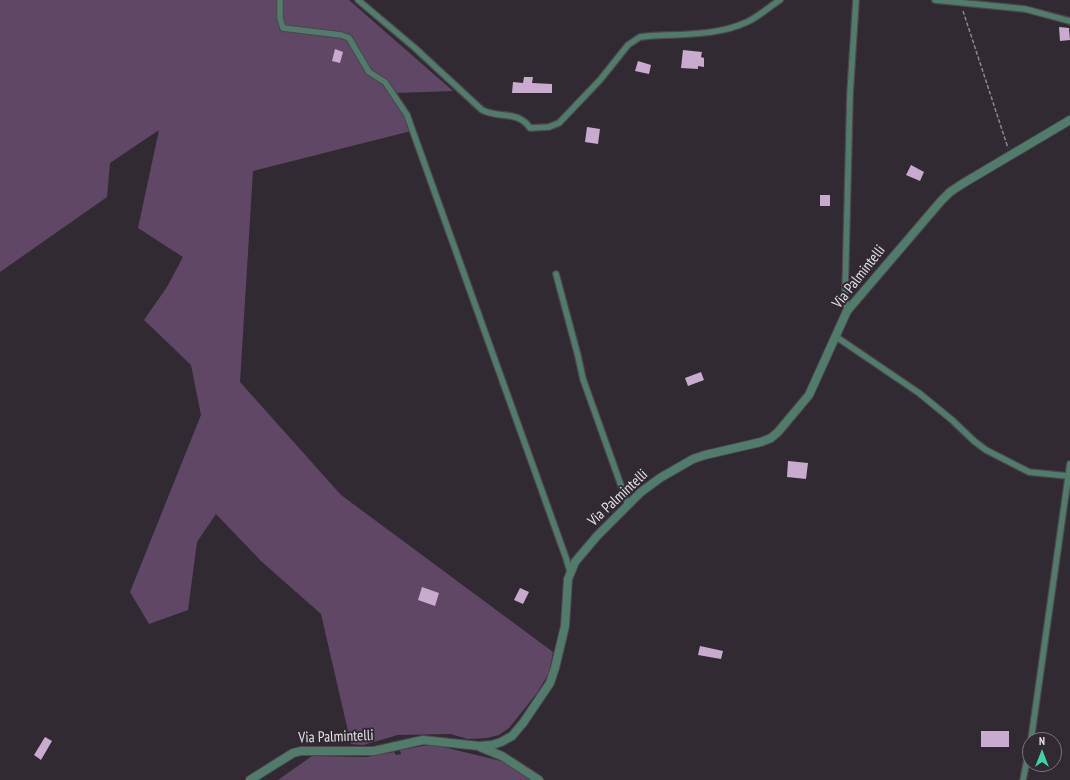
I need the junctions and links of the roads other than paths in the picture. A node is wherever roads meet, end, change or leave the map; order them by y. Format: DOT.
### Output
graph roads {
  1 [pos="280,0"];
  2 [pos="358,0"];
  3 [pos="780,0"];
  4 [pos="856,0"];
  5 [pos="935,0"];
  6 [pos="1070,21"];
  7 [pos="1070,120"];
  8 [pos="556,274"];
  9 [pos="847,311"];
  10 [pos="835,336"];
  11 [pos="1070,464"];
  12 [pos="1068,476"];
  13 [pos="628,506"];
  14 [pos="570,571"];
  15 [pos="1032,732"];
  16 [pos="479,746"];
  17 [pos="250,780"];
  18 [pos="539,780"];
  1 -- 14 [label="lane"];
  2 -- 3 [label="lane"];
  4 -- 9 [label="lane"];
  5 -- 6 [label="lane"];
  7 -- 9 [label="street, Via Palmintelli"];
  8 -- 13 [label="lane"];
  9 -- 10 [label="street, Via Palmintelli"];
  10 -- 12 [label="lane"];
  10 -- 13 [label="street, Via Palmintelli"];
  11 -- 12 [label="lane"];
  12 -- 15 [label="lane"];
  13 -- 14 [label="street, Via Palmintelli"];
  14 -- 16 [label="street, Via Palmintelli"];
  16 -- 17 [label="street, Via Palmintelli"];
  16 -- 18 [label="street"];
}
